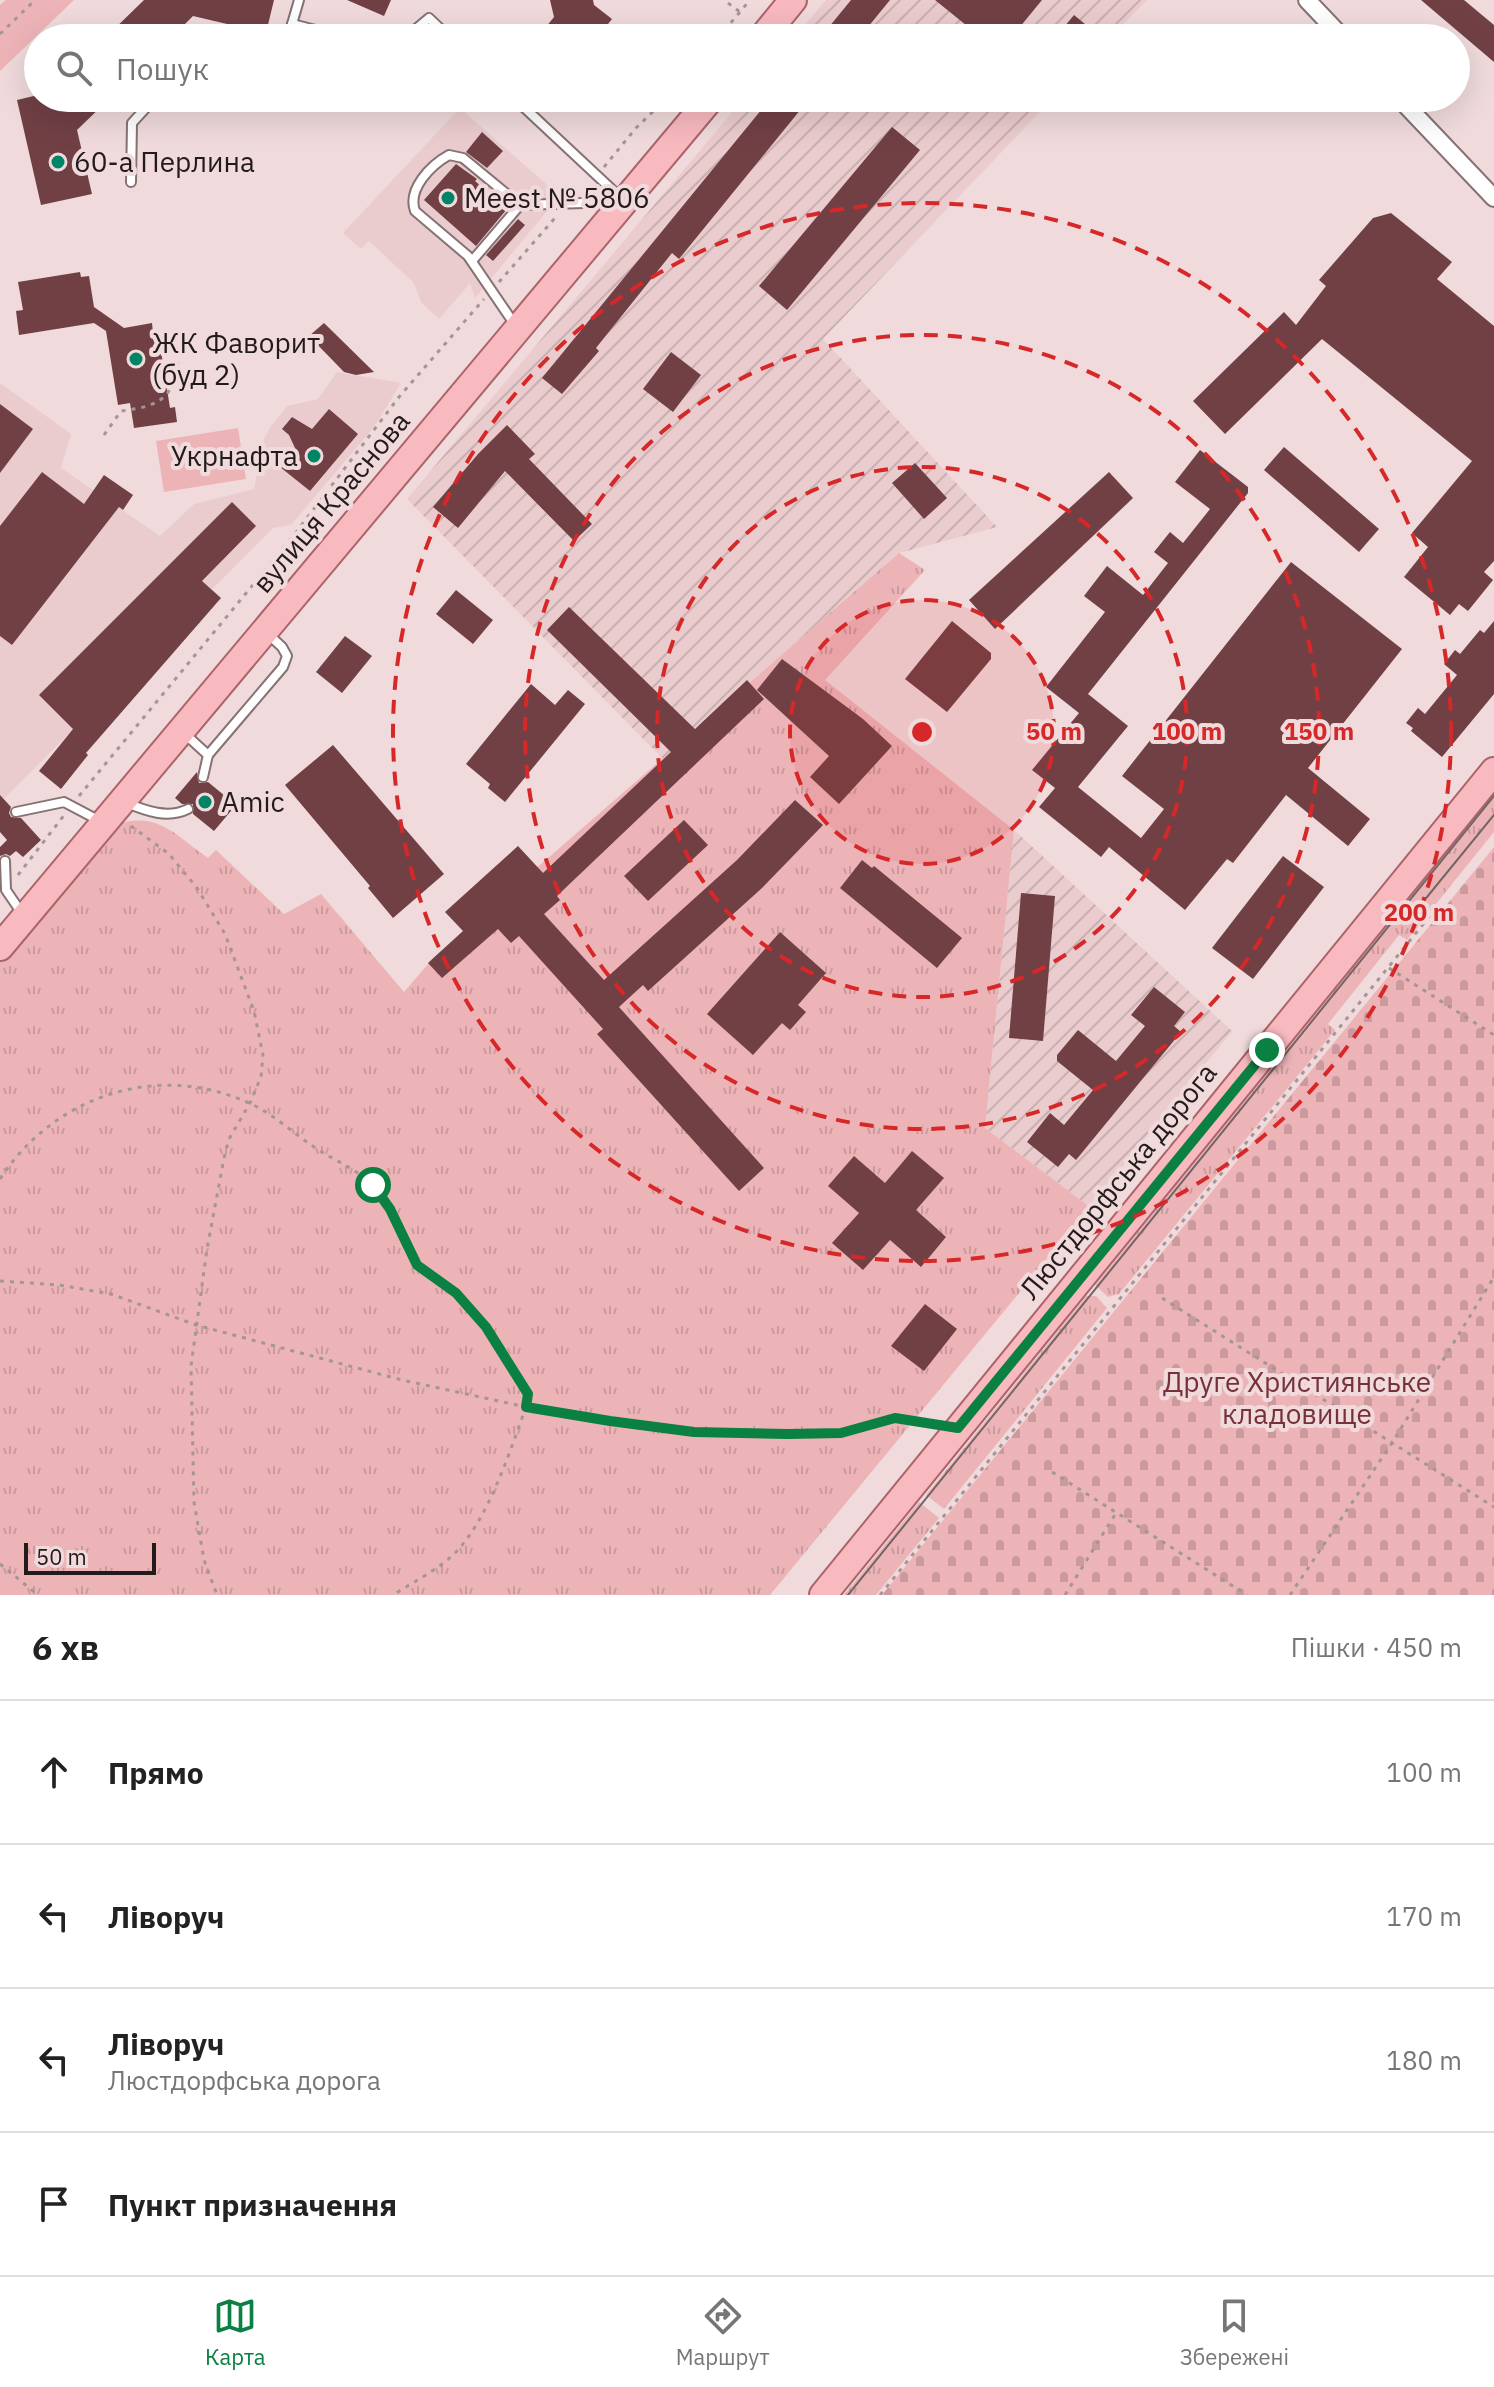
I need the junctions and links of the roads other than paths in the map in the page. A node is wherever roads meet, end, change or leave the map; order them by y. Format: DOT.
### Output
graph roads {
  1 [pos="299,0"];
  2 [pos="793,0"];
  3 [pos="1307,0"];
  4 [pos="292,24"];
  5 [pos="422,24"];
  6 [pos="437,24"];
  7 [pos="773,24"];
  8 [pos="1330,24"];
  9 [pos="142,112"];
  10 [pos="529,112"];
  11 [pos="699,112"];
  12 [pos="1412,112"];
  13 [pos="131,182"];
  14 [pos="1494,198"];
  15 [pos="625,201"];
  16 [pos="520,205"];
  17 [pos="472,261"];
  18 [pos="518,329"];
  19 [pos="265,632"];
  20 [pos="182,731"];
  21 [pos="208,755"];
  22 [pos="1494,771"];
  23 [pos="203,777"];
  24 [pos="188,809"];
  25 [pos="16,812"];
  26 [pos="127,814"];
  27 [pos="105,823"];
  28 [pos="5,861"];
  29 [pos="25,919"];
  30 [pos="0,947"];
  31 [pos="823,1595"];
  1 -- 4 [label="lane"];
  2 -- 7 [label="main road"];
  3 -- 8 [label="street"];
  5 -- 6 [label="lane"];
  9 -- 13 [label="lane"];
  10 -- 15 [label="lane"];
  11 -- 15 [label="main road, вулиця Краснова"];
  12 -- 14 [label="street"];
  15 -- 16 [label="lane"];
  15 -- 18 [label="main road, вулиця Краснова"];
  16 -- 17 [label="lane"];
  16 -- 17 [label="lane"];
  17 -- 18 [label="lane"];
  18 -- 19 [label="main road, вулиця Краснова"];
  19 -- 20 [label="main road, вулиця Краснова"];
  19 -- 21 [label="lane"];
  20 -- 21 [label="lane"];
  20 -- 26 [label="main road, вулиця Краснова"];
  21 -- 23 [label="lane"];
  22 -- 31 [label="main road, Люстдорфська дорога"];
  24 -- 26 [label="lane"];
  25 -- 27 [label="lane"];
  26 -- 27 [label="main road, вулиця Краснова"];
  27 -- 29 [label="main road, вулиця Краснова"];
  28 -- 29 [label="lane"];
  29 -- 30 [label="main road, вулиця Краснова"];
}
